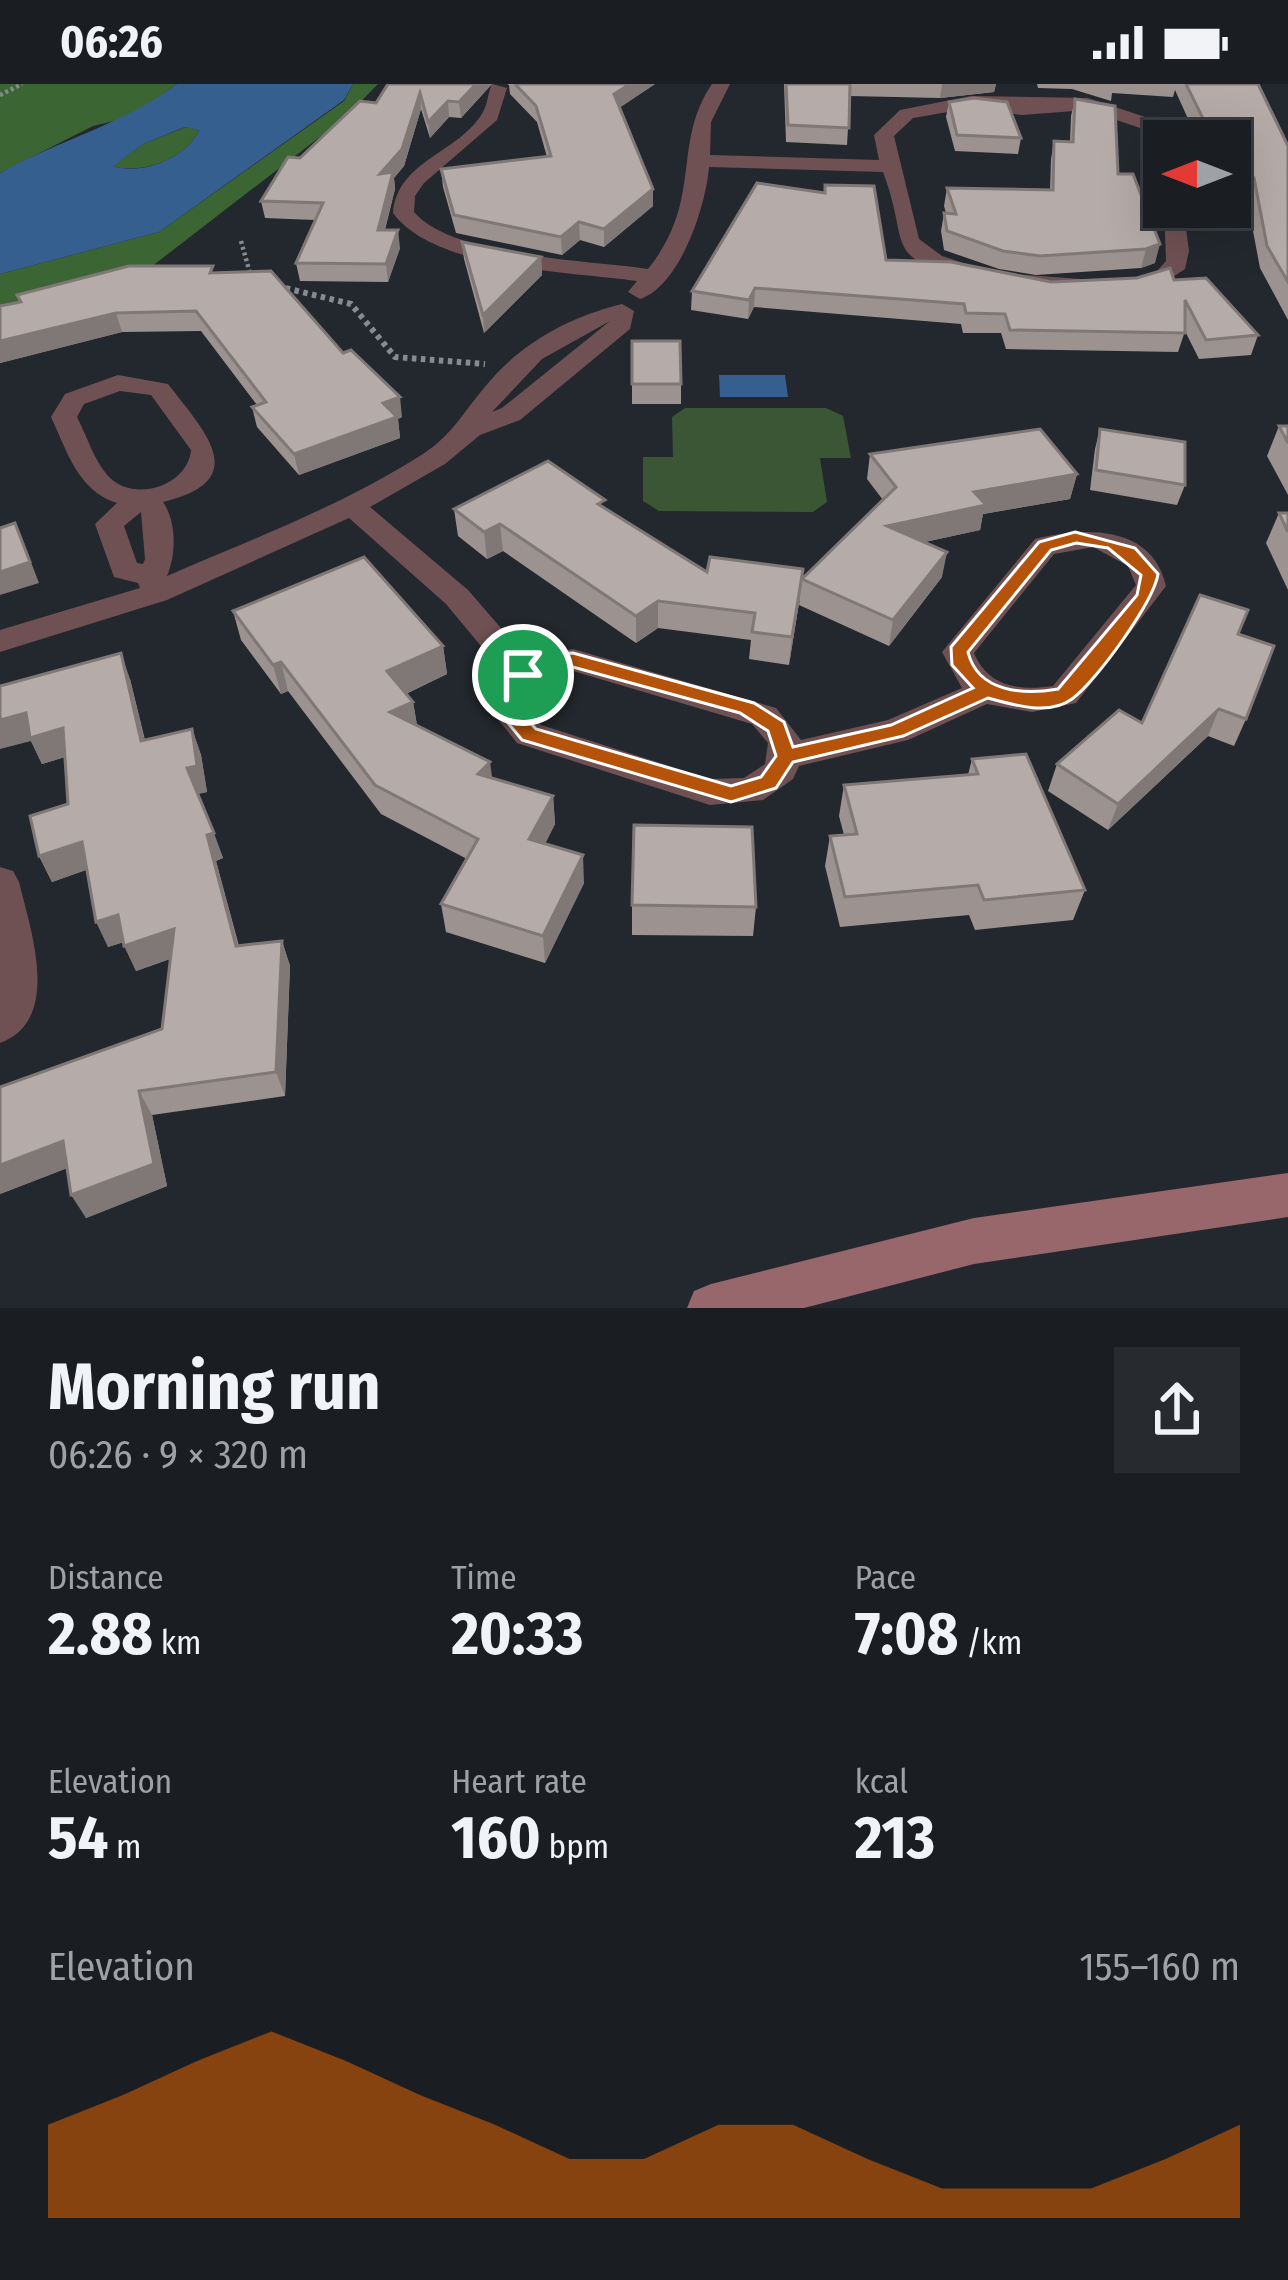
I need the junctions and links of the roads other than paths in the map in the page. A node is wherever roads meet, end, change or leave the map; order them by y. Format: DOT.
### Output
graph roads {
  1 [pos="721,84"];
  2 [pos="498,88"];
  3 [pos="1143,123"];
  4 [pos="698,161"];
  5 [pos="892,166"];
  6 [pos="1177,228"];
  7 [pos="654,277"];
  8 [pos="141,497"];
  9 [pos="352,506"];
  10 [pos="154,585"];
  11 [pos="0,640"];
  12 [pos="523,675"];
  13 [pos="987,690"];
  14 [pos="786,756"];
  15 [pos="0,882"];
  16 [pos="0,1025"];
  17 [pos="1288,1195"];
  18 [pos="711,1308"];
  1 -- 4 [label="street"];
  2 -- 7 [label="street"];
  3 -- 5 [label="street"];
  4 -- 5 [label="street"];
  4 -- 7 [label="street"];
  5 -- 6 [label="street"];
  7 -- 9 [label="street"];
  8 -- 8 [label="street"];
  8 -- 10 [label="street"];
  8 -- 10 [label="street"];
  9 -- 10 [label="street"];
  9 -- 12 [label="street"];
  10 -- 11 [label="street"];
  12 -- 14 [label="street"];
  12 -- 14 [label="street"];
  13 -- 13 [label="street"];
  13 -- 14 [label="street"];
  15 -- 16 [label="street"];
  17 -- 18 [label="main road"];
}
